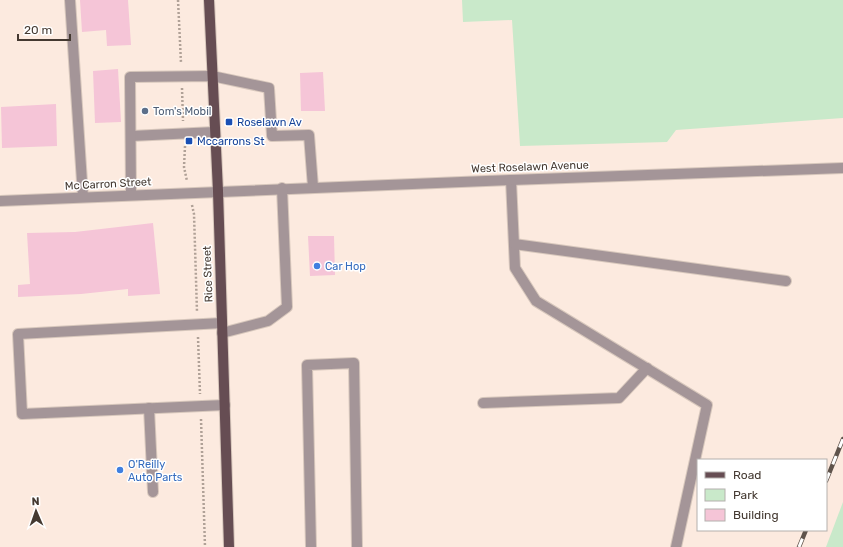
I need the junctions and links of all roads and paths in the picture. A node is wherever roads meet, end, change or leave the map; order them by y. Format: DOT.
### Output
graph roads {
  1 [pos="70,0"];
  2 [pos="178,0"];
  3 [pos="209,0"];
  4 [pos="212,76"];
  5 [pos="182,77"];
  6 [pos="215,132"];
  7 [pos="184,134"];
  8 [pos="131,136"];
  9 [pos="843,168"];
  10 [pos="511,180"];
  11 [pos="313,187"];
  12 [pos="282,188"];
  13 [pos="218,191"];
  14 [pos="189,192"];
  15 [pos="131,195"];
  16 [pos="83,197"];
  17 [pos="0,201"];
  18 [pos="514,244"];
  19 [pos="786,281"];
  20 [pos="198,324"];
  21 [pos="222,328"];
  22 [pos="647,368"];
  23 [pos="483,403"];
  24 [pos="224,405"];
  25 [pos="200,406"];
  26 [pos="149,408"];
  27 [pos="153,492"];
  28 [pos="205,547"];
  29 [pos="229,547"];
  30 [pos="311,547"];
  31 [pos="357,547"];
  32 [pos="676,547"];
  1 -- 16 [label="street"];
  2 -- 5 [label="path"];
  3 -- 4 [label="main road, Rice Street"];
  4 -- 5 [label="street"];
  4 -- 6 [label="main road, Rice Street"];
  4 -- 11 [label="street"];
  5 -- 7 [label="path"];
  5 -- 8 [label="street"];
  6 -- 7 [label="street"];
  6 -- 13 [label="main road, Rice Street"];
  7 -- 8 [label="street"];
  7 -- 14 [label="path"];
  8 -- 15 [label="street"];
  9 -- 10 [label="street, West Roselawn Avenue"];
  10 -- 11 [label="street, West Roselawn Avenue"];
  10 -- 18 [label="street"];
  11 -- 12 [label="street, West Roselawn Avenue"];
  12 -- 13 [label="street, West Roselawn Avenue"];
  12 -- 21 [label="street"];
  13 -- 14 [label="street, Mc Carron Street"];
  13 -- 21 [label="main road, Rice Street"];
  14 -- 15 [label="street, Mc Carron Street"];
  14 -- 20 [label="path"];
  15 -- 16 [label="street, Mc Carron Street"];
  16 -- 17 [label="street, Mc Carron Street"];
  18 -- 19 [label="street"];
  18 -- 22 [label="street"];
  20 -- 21 [label="street"];
  20 -- 25 [label="path"];
  20 -- 26 [label="street"];
  21 -- 24 [label="main road, Rice Street"];
  22 -- 23 [label="street"];
  22 -- 32 [label="street"];
  24 -- 25 [label="street"];
  24 -- 29 [label="main road, Rice Street"];
  25 -- 26 [label="street"];
  25 -- 28 [label="path"];
  26 -- 27 [label="street"];
  30 -- 31 [label="street"];
}
